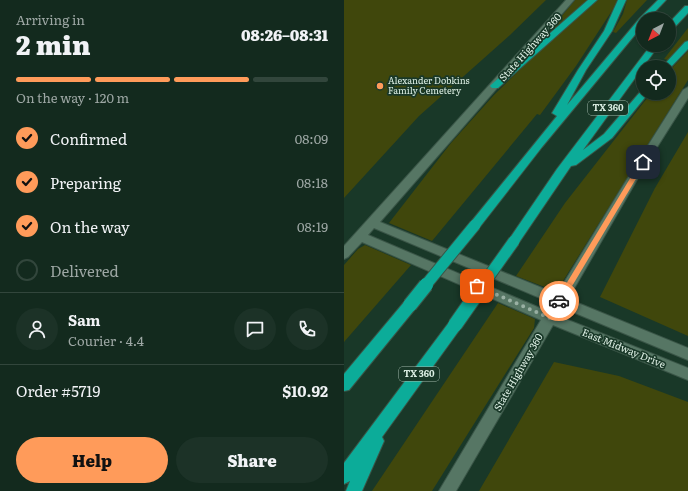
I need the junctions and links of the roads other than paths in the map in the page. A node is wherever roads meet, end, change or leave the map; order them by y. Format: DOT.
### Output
graph roads {
  1 [pos="570,0"];
  2 [pos="593,0"];
  3 [pos="622,0"];
  4 [pos="662,0"];
  5 [pos="688,8"];
  6 [pos="650,12"];
  7 [pos="676,21"];
  8 [pos="636,27"];
  9 [pos="688,44"];
  10 [pos="651,52"];
  11 [pos="673,60"];
  12 [pos="494,86"];
  13 [pos="688,90"];
  14 [pos="638,100"];
  15 [pos="538,145"];
  16 [pos="561,172"];
  17 [pos="372,223"];
  18 [pos="360,236"];
  19 [pos="344,254"];
  20 [pos="559,301"];
  21 [pos="550,318"];
  22 [pos="688,354"];
  23 [pos="688,374"];
  24 [pos="344,385"];
  25 [pos="383,423"];
  26 [pos="344,476"];
  27 [pos="354,491"];
  28 [pos="447,491"];
  1 -- 12 [label="main road, State Highway 360"];
  2 -- 12 [label="highway"];
  3 -- 15 [label="highway"];
  4 -- 6 [label="highway, TX 360"];
  5 -- 7 [label="highway"];
  8 -- 15 [label="highway, TX 360"];
  9 -- 11 [label="highway"];
  10 -- 16 [label="highway, TX 360"];
  12 -- 17 [label="main road, State Highway 360"];
  13 -- 20 [label="main road, State Highway 360"];
  14 -- 16 [label="highway"];
  15 -- 24 [label="highway, TX 360, bridge"];
  16 -- 25 [label="highway, TX 360, bridge"];
  17 -- 18 [label="main road, State Highway 360"];
  17 -- 20 [label="main road, East Midway Drive"];
  18 -- 19 [label="main road, State Highway 360"];
  18 -- 21 [label="main road, East Midway Drive"];
  20 -- 21 [label="main road, State Highway 360"];
  20 -- 22 [label="main road, East Midway Drive"];
  21 -- 23 [label="main road, East Midway Drive"];
  21 -- 28 [label="main road, State Highway 360"];
  25 -- 26 [label="highway, TX 360"];
  25 -- 27 [label="highway"];
}
